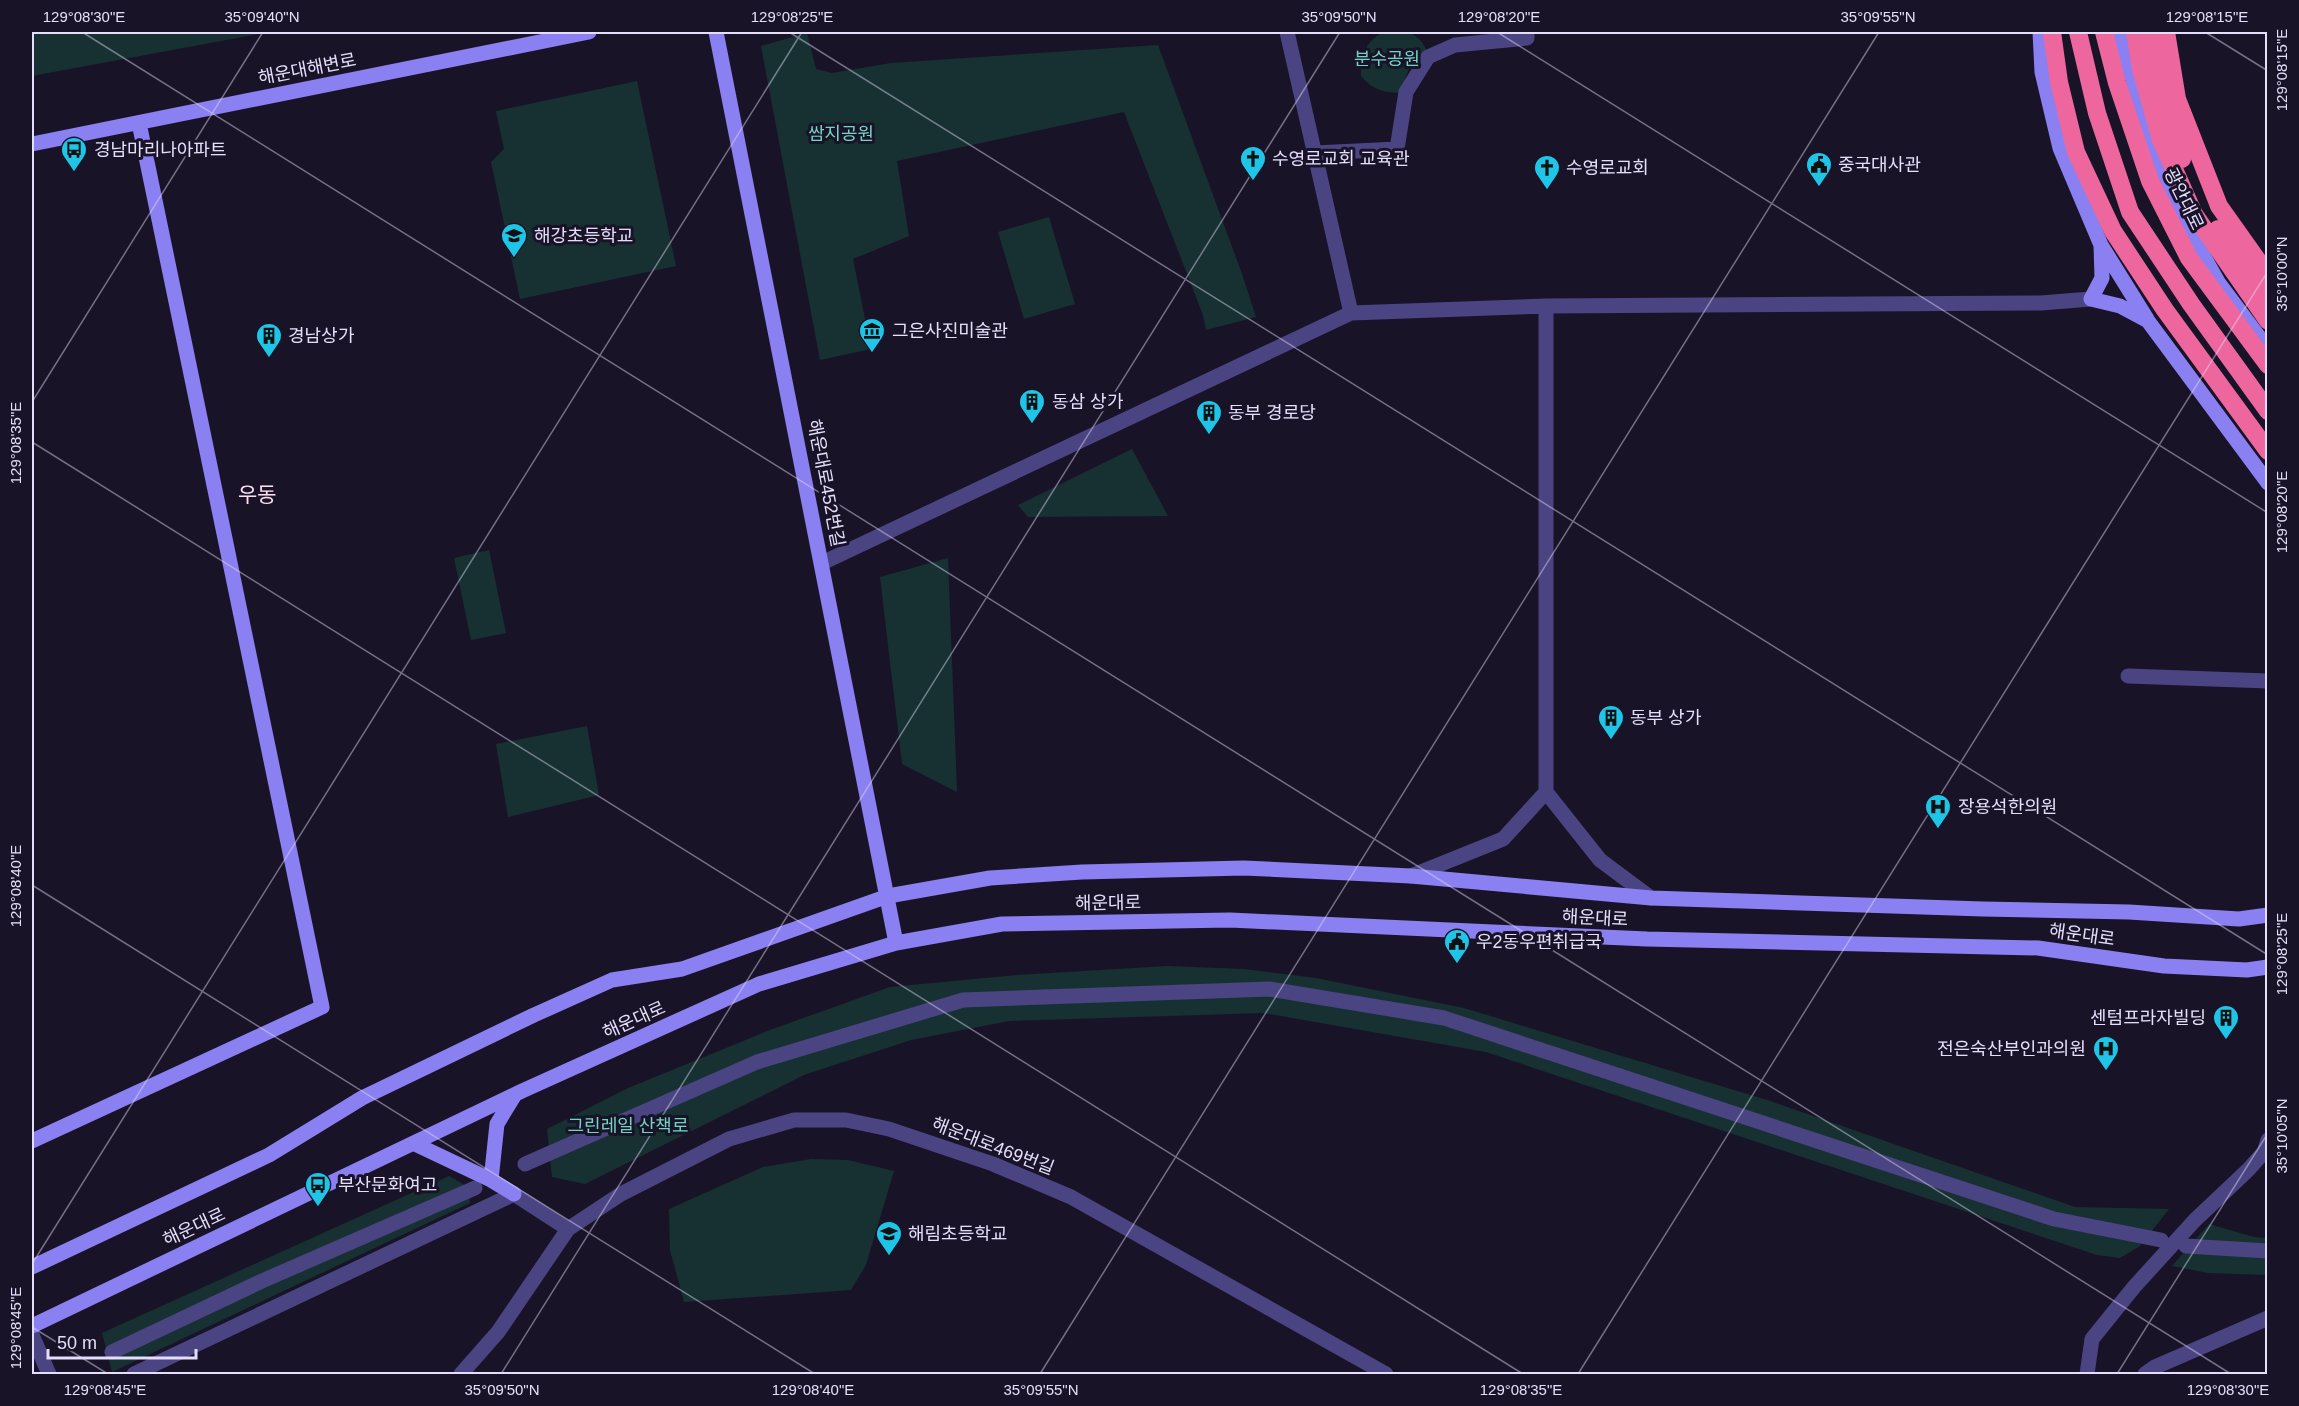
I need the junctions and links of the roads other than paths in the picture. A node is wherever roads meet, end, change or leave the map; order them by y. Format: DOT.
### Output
graph roads {
  1 [pos="589,32"];
  2 [pos="716,32"];
  3 [pos="1287,32"];
  4 [pos="1527,32"];
  5 [pos="2040,32"];
  6 [pos="2052,32"];
  7 [pos="2078,32"];
  8 [pos="2104,32"];
  9 [pos="2119,32"];
  10 [pos="2136,32"];
  11 [pos="2150,32"];
  12 [pos="2166,32"];
  13 [pos="139,123"];
  14 [pos="32,144"];
  15 [pos="1316,153"];
  16 [pos="2101,245"];
  17 [pos="2268,275"];
  18 [pos="2268,298"];
  19 [pos="2091,299"];
  20 [pos="1546,306"];
  21 [pos="1352,314"];
  22 [pos="2148,321"];
  23 [pos="2268,321"];
  24 [pos="2268,349"];
  25 [pos="2268,365"];
  26 [pos="2268,411"];
  27 [pos="2268,451"];
  28 [pos="2268,483"];
  29 [pos="822,563"];
  30 [pos="2128,676"];
  31 [pos="2268,681"];
  32 [pos="1546,792"];
  33 [pos="1411,876"];
  34 [pos="888,896"];
  35 [pos="1651,898"];
  36 [pos="2268,915"];
  37 [pos="896,943"];
  38 [pos="2268,967"];
  39 [pos="514,1096"];
  40 [pos="2268,1140"];
  41 [pos="32,1141"];
  42 [pos="415,1144"];
  43 [pos="525,1164"];
  44 [pos="492,1180"];
  45 [pos="475,1188"];
  46 [pos="514,1194"];
  47 [pos="568,1229"];
  48 [pos="2161,1240"];
  49 [pos="2186,1246"];
  50 [pos="2268,1251"];
  51 [pos="32,1267"];
  52 [pos="2268,1318"];
  53 [pos="32,1326"];
  54 [pos="32,1335"];
  55 [pos="112,1352"];
  56 [pos="50,1374"];
  57 [pos="134,1374"];
  58 [pos="461,1374"];
  59 [pos="1386,1374"];
  60 [pos="2087,1374"];
  61 [pos="2145,1374"];
  1 -- 13 [label="main road, 해운대해변로"];
  2 -- 29 [label="main road, 해운대로452번길"];
  3 -- 15 [label="street"];
  4 -- 15 [label="street"];
  5 -- 16 [label="main road"];
  6 -- 27 [label="highway"];
  7 -- 26 [label="highway"];
  8 -- 25 [label="highway, 광안대로"];
  9 -- 24 [label="main road"];
  10 -- 23 [label="highway, 광안대로"];
  11 -- 18 [label="highway"];
  12 -- 17 [label="highway"];
  13 -- 14 [label="main road, 해운대해변로"];
  13 -- 41 [label="main road"];
  15 -- 21 [label="street"];
  16 -- 19 [label="main road"];
  16 -- 22 [label="main road"];
  19 -- 20 [label="street"];
  19 -- 22 [label="main road"];
  20 -- 21 [label="street"];
  20 -- 32 [label="street"];
  21 -- 29 [label="street"];
  22 -- 28 [label="main road"];
  29 -- 34 [label="main road, 해운대로452번길"];
  30 -- 31 [label="street"];
  32 -- 33 [label="street"];
  32 -- 35 [label="street"];
  33 -- 34 [label="main road, 해운대로"];
  33 -- 35 [label="main road, 해운대로"];
  34 -- 37 [label="main road, 해운대로452번길"];
  34 -- 51 [label="main road, 해운대로"];
  35 -- 36 [label="main road, 해운대로"];
  37 -- 38 [label="main road, 해운대로"];
  37 -- 39 [label="main road, 해운대로"];
  39 -- 42 [label="main road, 해운대로"];
  39 -- 44 [label="main road"];
  40 -- 60 [label="street"];
  42 -- 44 [label="main road"];
  42 -- 53 [label="main road, 해운대로"];
  43 -- 48 [label="street"];
  44 -- 46 [label="main road"];
  45 -- 55 [label="street"];
  46 -- 47 [label="street"];
  46 -- 57 [label="street"];
  47 -- 58 [label="street"];
  47 -- 59 [label="street, 해운대로469번길"];
  49 -- 50 [label="street"];
  52 -- 61 [label="street"];
  54 -- 56 [label="street"];
}
